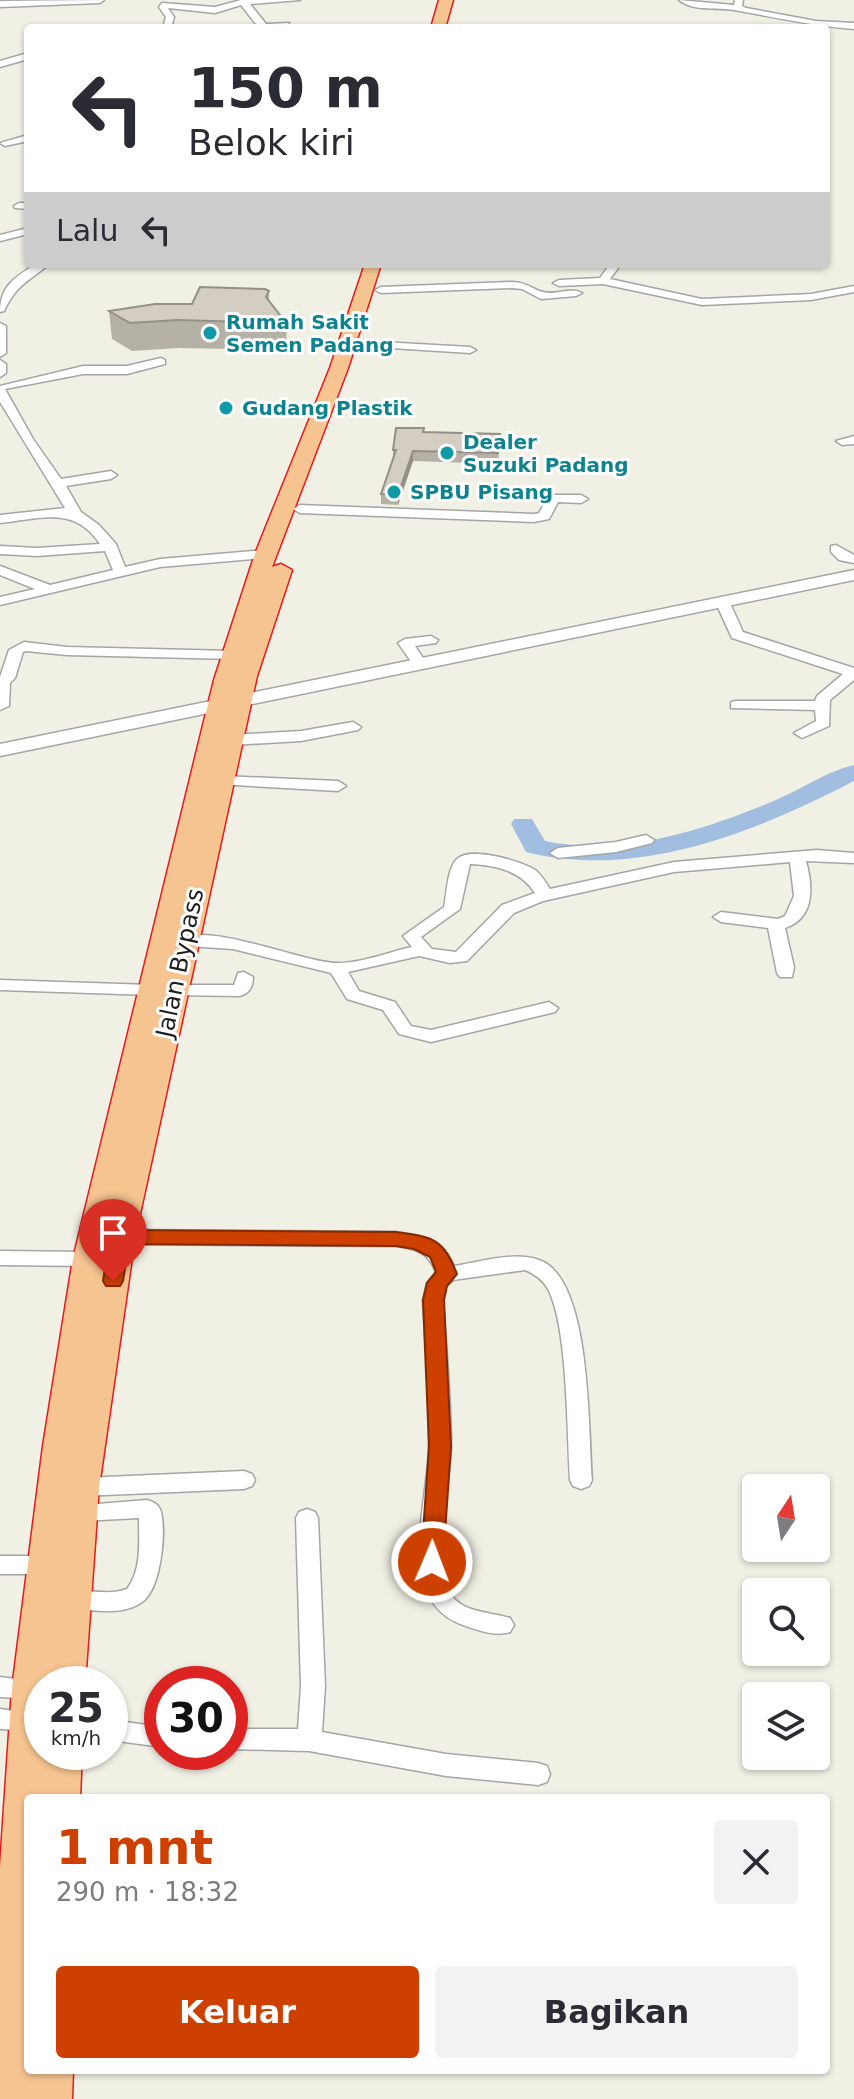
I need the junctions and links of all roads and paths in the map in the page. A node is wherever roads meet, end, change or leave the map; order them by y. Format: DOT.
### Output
graph roads {
  1 [pos="100,0"];
  2 [pos="296,0"];
  3 [pos="433,0"];
  4 [pos="446,0"];
  5 [pos="683,0"];
  6 [pos="53,2"];
  7 [pos="238,2"];
  8 [pos="0,4"];
  9 [pos="737,10"];
  10 [pos="280,11"];
  11 [pos="253,13"];
  12 [pos="708,15"];
  13 [pos="168,24"];
  14 [pos="262,24"];
  15 [pos="426,24"];
  16 [pos="439,24"];
  17 [pos="816,24"];
  18 [pos="830,25"];
  19 [pos="854,26"];
  20 [pos="24,57"];
  21 [pos="0,64"];
  22 [pos="24,139"];
  23 [pos="5,143"];
  24 [pos="0,227"];
  25 [pos="24,230"];
  26 [pos="24,232"];
  27 [pos="0,238"];
  28 [pos="38,268"];
  29 [pos="372,268"];
  30 [pos="387,268"];
  31 [pos="613,268"];
  32 [pos="57,271"];
  33 [pos="32,272"];
  34 [pos="603,281"];
  35 [pos="559,283"];
  36 [pos="619,288"];
  37 [pos="381,290"];
  38 [pos="852,292"];
  39 [pos="542,296"];
  40 [pos="1,302"];
  41 [pos="548,307"];
  42 [pos="0,326"];
  43 [pos="357,348"];
  44 [pos="470,350"];
  45 [pos="0,353"];
  46 [pos="161,362"];
  47 [pos="0,364"];
  48 [pos="1,383"];
  49 [pos="111,475"];
  50 [pos="58,483"];
  51 [pos="581,499"];
  52 [pos="300,509"];
  53 [pos="75,514"];
  54 [pos="0,519"];
  55 [pos="111,547"];
  56 [pos="836,549"];
  57 [pos="0,550"];
  58 [pos="266,554"];
  59 [pos="854,559"];
  60 [pos="0,570"];
  61 [pos="121,574"];
  62 [pos="854,575"];
  63 [pos="48,589"];
  64 [pos="723,596"];
  65 [pos="0,601"];
  66 [pos="431,640"];
  67 [pos="233,655"];
  68 [pos="420,664"];
  69 [pos="854,673"];
  70 [pos="2,683"];
  71 [pos="229,704"];
  72 [pos="736,705"];
  73 [pos="2,706"];
  74 [pos="821,706"];
  75 [pos="353,727"];
  76 [pos="802,733"];
  77 [pos="232,740"];
  78 [pos="0,750"];
  79 [pos="223,781"];
  80 [pos="338,786"];
  81 [pos="646,840"];
  82 [pos="618,851"];
  83 [pos="558,853"];
  84 [pos="796,856"];
  85 [pos="854,858"];
  86 [pos="633,875"];
  87 [pos="546,896"];
  88 [pos="721,917"];
  89 [pos="778,924"];
  90 [pos="188,941"];
  91 [pos="424,950"];
  92 [pos="337,969"];
  93 [pos="786,973"];
  94 [pos="244,977"];
  95 [pos="0,985"];
  96 [pos="162,990"];
  97 [pos="549,1008"];
  98 [pos="145,1064"];
  99 [pos="120,1237"];
  100 [pos="0,1258"];
  101 [pos="88,1259"];
  102 [pos="447,1274"];
  103 [pos="244,1480"];
  104 [pos="581,1480"];
  105 [pos="82,1500"];
  106 [pos="307,1518"];
  107 [pos="0,1565"];
  108 [pos="47,1565"];
  109 [pos="73,1600"];
  110 [pos="502,1625"];
  111 [pos="68,1666"];
  112 [pos="15,1704"];
  113 [pos="248,1739"];
  114 [pos="309,1740"];
  115 [pos="62,1770"];
  116 [pos="538,1774"];
  117 [pos="61,1794"];
  118 [pos="9,1897"];
  119 [pos="9,1968"];
  120 [pos="52,2074"];
  121 [pos="13,2099"];
  122 [pos="51,2099"];
  1 -- 6 [label="street"];
  2 -- 7 [label="street"];
  3 -- 15 [label="highway"];
  4 -- 16 [label="highway"];
  5 -- 9 [label="street"];
  6 -- 8 [label="street"];
  7 -- 11 [label="street"];
  7 -- 13 [label="street"];
  9 -- 12 [label="street"];
  9 -- 17 [label="street"];
  10 -- 11 [label="street"];
  11 -- 14 [label="street"];
  18 -- 19 [label="street"];
  20 -- 21 [label="street"];
  22 -- 23 [label="street"];
  24 -- 25 [label="street"];
  26 -- 27 [label="street"];
  28 -- 33 [label="street"];
  29 -- 43 [label="highway"];
  30 -- 37 [label="highway, Jalan Bypass"];
  31 -- 34 [label="street"];
  32 -- 33 [label="street"];
  33 -- 40 [label="street"];
  34 -- 35 [label="street"];
  34 -- 38 [label="street"];
  36 -- 39 [label="street"];
  37 -- 39 [label="street"];
  37 -- 43 [label="highway, Jalan Bypass"];
  39 -- 41 [label="street"];
  42 -- 45 [label="street"];
  43 -- 44 [label="street"];
  43 -- 52 [label="highway, Jalan Bypass"];
  43 -- 58 [label="highway, Jalan Bypass"];
  46 -- 48 [label="street"];
  47 -- 48 [label="street"];
  48 -- 50 [label="street"];
  49 -- 50 [label="street"];
  50 -- 53 [label="street"];
  51 -- 52 [label="street"];
  52 -- 71 [label="highway, Jalan Bypass"];
  53 -- 54 [label="street"];
  53 -- 55 [label="street"];
  55 -- 57 [label="street"];
  55 -- 61 [label="street"];
  56 -- 59 [label="street"];
  58 -- 61 [label="street"];
  58 -- 67 [label="highway, Jalan Bypass"];
  60 -- 63 [label="street"];
  61 -- 63 [label="street"];
  62 -- 64 [label="street"];
  63 -- 65 [label="street"];
  64 -- 68 [label="street"];
  64 -- 69 [label="street"];
  66 -- 68 [label="street"];
  67 -- 70 [label="street"];
  67 -- 71 [label="highway, Jalan Bypass"];
  68 -- 71 [label="street"];
  69 -- 74 [label="street"];
  70 -- 73 [label="street"];
  71 -- 77 [label="highway, Jalan Bypass"];
  71 -- 78 [label="street"];
  71 -- 96 [label="highway"];
  72 -- 74 [label="street"];
  74 -- 76 [label="street"];
  75 -- 77 [label="street"];
  77 -- 79 [label="highway, Jalan Bypass"];
  79 -- 80 [label="street"];
  79 -- 90 [label="highway, Jalan Bypass"];
  81 -- 82 [label="street"];
  82 -- 83 [label="street"];
  82 -- 86 [label="street"];
  84 -- 85 [label="street"];
  84 -- 86 [label="street"];
  84 -- 89 [label="street"];
  86 -- 87 [label="street"];
  87 -- 91 [label="street"];
  87 -- 91 [label="street"];
  88 -- 89 [label="street"];
  89 -- 93 [label="street"];
  90 -- 92 [label="street"];
  90 -- 96 [label="highway, Jalan Bypass"];
  91 -- 92 [label="street"];
  92 -- 97 [label="street"];
  94 -- 96 [label="street"];
  95 -- 96 [label="street"];
  96 -- 98 [label="highway"];
  98 -- 99 [label="highway, Jalan Bypass"];
  98 -- 101 [label="highway"];
  99 -- 102 [label="street"];
  99 -- 105 [label="highway, Jalan Bypass"];
  100 -- 101 [label="street"];
  101 -- 108 [label="highway"];
  102 -- 104 [label="street"];
  102 -- 110 [label="street"];
  103 -- 105 [label="street"];
  105 -- 109 [label="highway, Jalan Bypass"];
  105 -- 109 [label="street"];
  106 -- 114 [label="street"];
  107 -- 108 [label="street"];
  108 -- 112 [label="highway"];
  109 -- 111 [label="highway, Jalan Bypass"];
  112 -- 118 [label="highway"];
  113 -- 114 [label="street"];
  114 -- 116 [label="street"];
  115 -- 117 [label="highway"];
  118 -- 119 [label="highway"];
  119 -- 121 [label="highway"];
  120 -- 122 [label="highway"];
}
